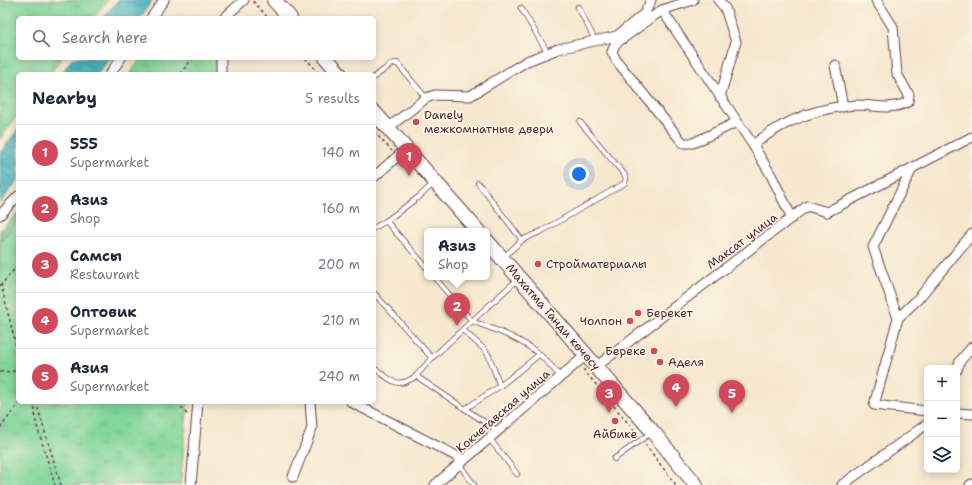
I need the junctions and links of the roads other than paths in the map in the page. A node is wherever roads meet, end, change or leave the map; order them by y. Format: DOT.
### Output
graph roads {
  1 [pos="164,0"];
  2 [pos="244,0"];
  3 [pos="274,0"];
  4 [pos="651,0"];
  5 [pos="693,0"];
  6 [pos="718,0"];
  7 [pos="876,0"];
  8 [pos="578,7"];
  9 [pos="521,8"];
  10 [pos="662,10"];
  11 [pos="152,16"];
  12 [pos="226,16"];
  13 [pos="288,16"];
  14 [pos="595,40"];
  15 [pos="548,53"];
  16 [pos="120,60"];
  17 [pos="221,60"];
  18 [pos="328,60"];
  19 [pos="835,65"];
  20 [pos="112,72"];
  21 [pos="221,72"];
  22 [pos="338,72"];
  23 [pos="376,76"];
  24 [pos="720,97"];
  25 [pos="426,98"];
  26 [pos="843,107"];
  27 [pos="376,114"];
  28 [pos="580,122"];
  29 [pos="737,122"];
  30 [pos="388,128"];
  31 [pos="972,137"];
  32 [pos="753,145"];
  33 [pos="402,153"];
  34 [pos="913,167"];
  35 [pos="376,176"];
  36 [pos="436,182"];
  37 [pos="478,183"];
  38 [pos="16,198"];
  39 [pos="0,216"];
  40 [pos="792,218"];
  41 [pos="386,221"];
  42 [pos="376,227"];
  43 [pos="475,228"];
  44 [pos="972,234"];
  45 [pos="522,240"];
  46 [pos="490,244"];
  47 [pos="502,258"];
  48 [pos="424,265"];
  49 [pos="520,278"];
  50 [pos="437,280"];
  51 [pos="376,294"];
  52 [pos="898,318"];
  53 [pos="472,321"];
  54 [pos="463,330"];
  55 [pos="972,347"];
  56 [pos="540,354"];
  57 [pos="432,358"];
  58 [pos="582,359"];
  59 [pos="959,365"];
  60 [pos="597,366"];
  61 [pos="376,369"];
  62 [pos="416,376"];
  63 [pos="561,377"];
  64 [pos="500,386"];
  65 [pos="198,404"];
  66 [pos="310,404"];
  67 [pos="355,404"];
  68 [pos="465,409"];
  69 [pos="924,410"];
  70 [pos="960,413"];
  71 [pos="972,414"];
  72 [pos="924,426"];
  73 [pos="498,431"];
  74 [pos="653,432"];
  75 [pos="490,438"];
  76 [pos="614,459"];
  77 [pos="461,462"];
  78 [pos="517,474"];
  79 [pos="292,477"];
  80 [pos="191,485"];
  81 [pos="435,485"];
  82 [pos="474,485"];
  83 [pos="696,485"];
  84 [pos="842,485"];
  1 -- 11 [label="street"];
  2 -- 12 [label="street"];
  3 -- 13 [label="main road"];
  4 -- 14 [label="street"];
  5 -- 10 [label="street"];
  6 -- 24 [label="street"];
  7 -- 26 [label="street"];
  8 -- 14 [label="lane"];
  9 -- 15 [label="lane"];
  10 -- 24 [label="street"];
  10 -- 29 [label="street"];
  14 -- 15 [label="street"];
  15 -- 25 [label="street"];
  16 -- 20 [label="street"];
  17 -- 21 [label="street"];
  18 -- 22 [label="main road"];
  19 -- 26 [label="street"];
  23 -- 25 [label="lane"];
  24 -- 29 [label="street"];
  25 -- 30 [label="street"];
  26 -- 32 [label="street"];
  27 -- 30 [label="main road"];
  28 -- 45 [label="lane"];
  29 -- 32 [label="street"];
  30 -- 33 [label="main road"];
  31 -- 34 [label="street, Максат улица"];
  32 -- 40 [label="street"];
  33 -- 35 [label="street"];
  33 -- 36 [label="main road"];
  34 -- 40 [label="street, Максат улица"];
  34 -- 52 [label="street"];
  36 -- 41 [label="lane"];
  36 -- 43 [label="main road"];
  37 -- 45 [label="lane"];
  38 -- 39 [label="street"];
  40 -- 60 [label="street, Максат улица"];
  41 -- 42 [label="lane"];
  41 -- 48 [label="lane"];
  44 -- 52 [label="street"];
  45 -- 47 [label="lane"];
  46 -- 47 [label="main road, Махатма Ганди көчөсү"];
  47 -- 49 [label="main road, Махатма Ганди көчөсү"];
  49 -- 53 [label="lane"];
  49 -- 58 [label="main road, Махатма Ганди көчөсү"];
  50 -- 53 [label="lane"];
  51 -- 57 [label="lane"];
  52 -- 69 [label="street"];
  53 -- 54 [label="lane"];
  53 -- 56 [label="lane"];
  54 -- 57 [label="lane"];
  54 -- 64 [label="lane"];
  55 -- 59 [label="street"];
  56 -- 63 [label="lane"];
  56 -- 64 [label="lane"];
  57 -- 62 [label="lane"];
  58 -- 60 [label="main road, Махатма Ганди көчөсү"];
  58 -- 63 [label="street, Кокчетавская улица"];
  60 -- 74 [label="main road, Махатма Ганди көчөсү"];
  61 -- 62 [label="lane"];
  62 -- 68 [label="lane"];
  63 -- 73 [label="street, Кокчетавская улица"];
  64 -- 68 [label="lane"];
  65 -- 80 [label="street"];
  66 -- 79 [label="street"];
  67 -- 77 [label="street"];
  68 -- 73 [label="lane"];
  70 -- 71 [label="street"];
  72 -- 84 [label="street"];
  73 -- 75 [label="street, Кокчетавская улица"];
  74 -- 76 [label="lane"];
  74 -- 83 [label="main road, Махатма Ганди көчөсү"];
  75 -- 77 [label="street, Кокчетавская улица"];
  75 -- 78 [label="lane"];
  77 -- 81 [label="street, Кокчетавская улица"];
  77 -- 82 [label="lane"];
}
